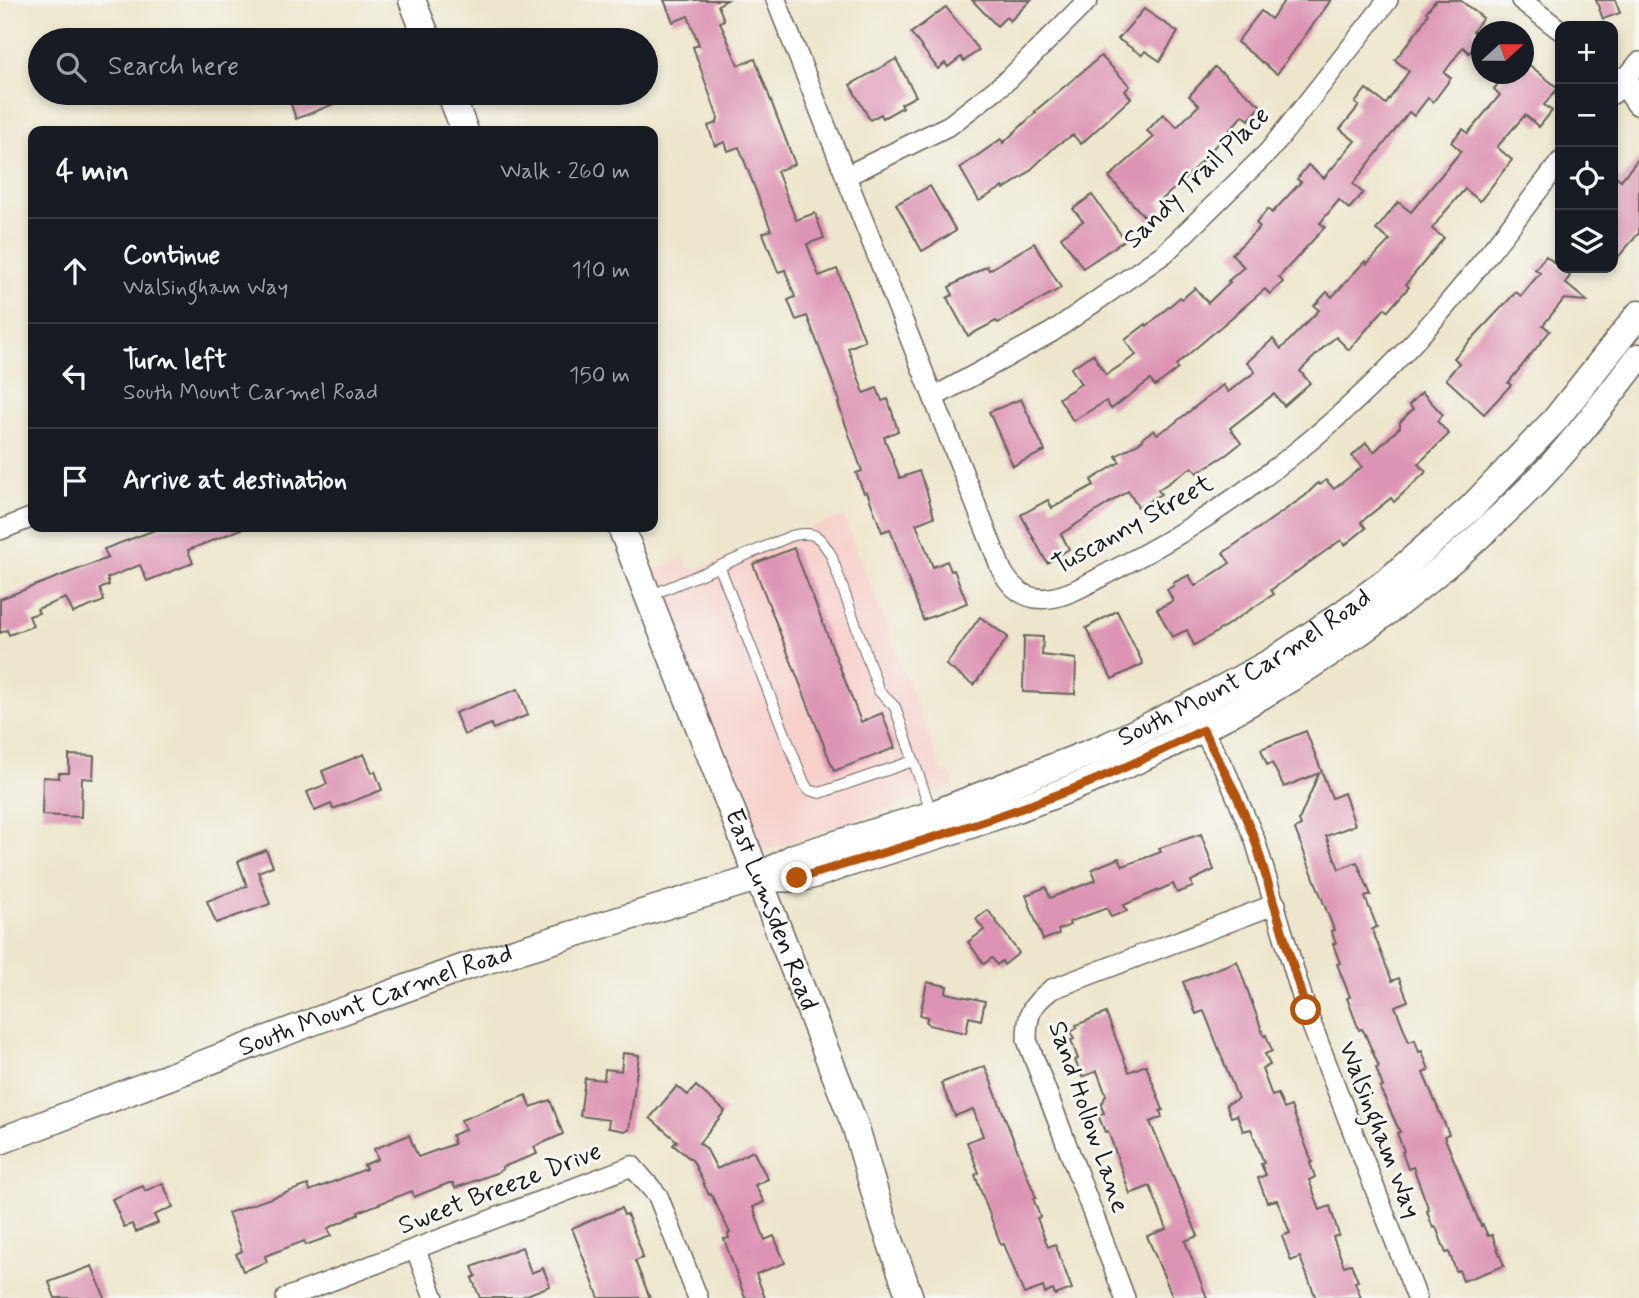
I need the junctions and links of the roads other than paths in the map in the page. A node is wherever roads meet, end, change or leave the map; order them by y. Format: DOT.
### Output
graph roads {
  1 [pos="412,0"];
  2 [pos="776,0"];
  3 [pos="1088,0"];
  4 [pos="1388,0"];
  5 [pos="1521,0"];
  6 [pos="1555,26"];
  7 [pos="423,28"];
  8 [pos="1626,79"];
  9 [pos="1639,102"];
  10 [pos="455,105"];
  11 [pos="463,126"];
  12 [pos="1555,168"];
  13 [pos="846,176"];
  14 [pos="1639,314"];
  15 [pos="1639,357"];
  16 [pos="934,397"];
  17 [pos="28,519"];
  18 [pos="0,530"];
  19 [pos="623,532"];
  20 [pos="720,568"];
  21 [pos="648,596"];
  22 [pos="1190,706"];
  23 [pos="1203,730"];
  24 [pos="913,761"];
  25 [pos="933,814"];
  26 [pos="757,878"];
  27 [pos="1276,904"];
  28 [pos="0,1141"];
  29 [pos="416,1250"];
  30 [pos="286,1298"];
  31 [pos="434,1298"];
  32 [pos="698,1298"];
  33 [pos="909,1298"];
  34 [pos="1125,1298"];
  35 [pos="1417,1298"];
  1 -- 7 [label="street"];
  2 -- 13 [label="street, Tuscanny Street"];
  3 -- 13 [label="street"];
  4 -- 16 [label="street, Sandy Trail Place"];
  5 -- 6 [label="street"];
  8 -- 9 [label="street"];
  10 -- 11 [label="street"];
  12 -- 16 [label="street, Tuscanny Street"];
  13 -- 16 [label="street, Tuscanny Street"];
  14 -- 22 [label="street, South Mount Carmel Road"];
  15 -- 23 [label="street, South Mount Carmel Road"];
  17 -- 18 [label="street"];
  19 -- 21 [label="street, East Lumsden Road"];
  20 -- 21 [label="lane"];
  20 -- 24 [label="lane"];
  20 -- 24 [label="lane"];
  21 -- 26 [label="street, East Lumsden Road"];
  22 -- 23 [label="street, Walsingham Way"];
  22 -- 25 [label="street, South Mount Carmel Road"];
  23 -- 26 [label="street, South Mount Carmel Road"];
  23 -- 27 [label="street, Walsingham Way"];
  24 -- 25 [label="lane"];
  25 -- 26 [label="street, South Mount Carmel Road"];
  26 -- 28 [label="street, South Mount Carmel Road"];
  26 -- 33 [label="street, East Lumsden Road"];
  27 -- 34 [label="street, Sand Hollow Lane"];
  27 -- 35 [label="street, Walsingham Way"];
  29 -- 30 [label="street, Sweet Breeze Drive"];
  29 -- 31 [label="street"];
  29 -- 32 [label="street, Sweet Breeze Drive"];
}
